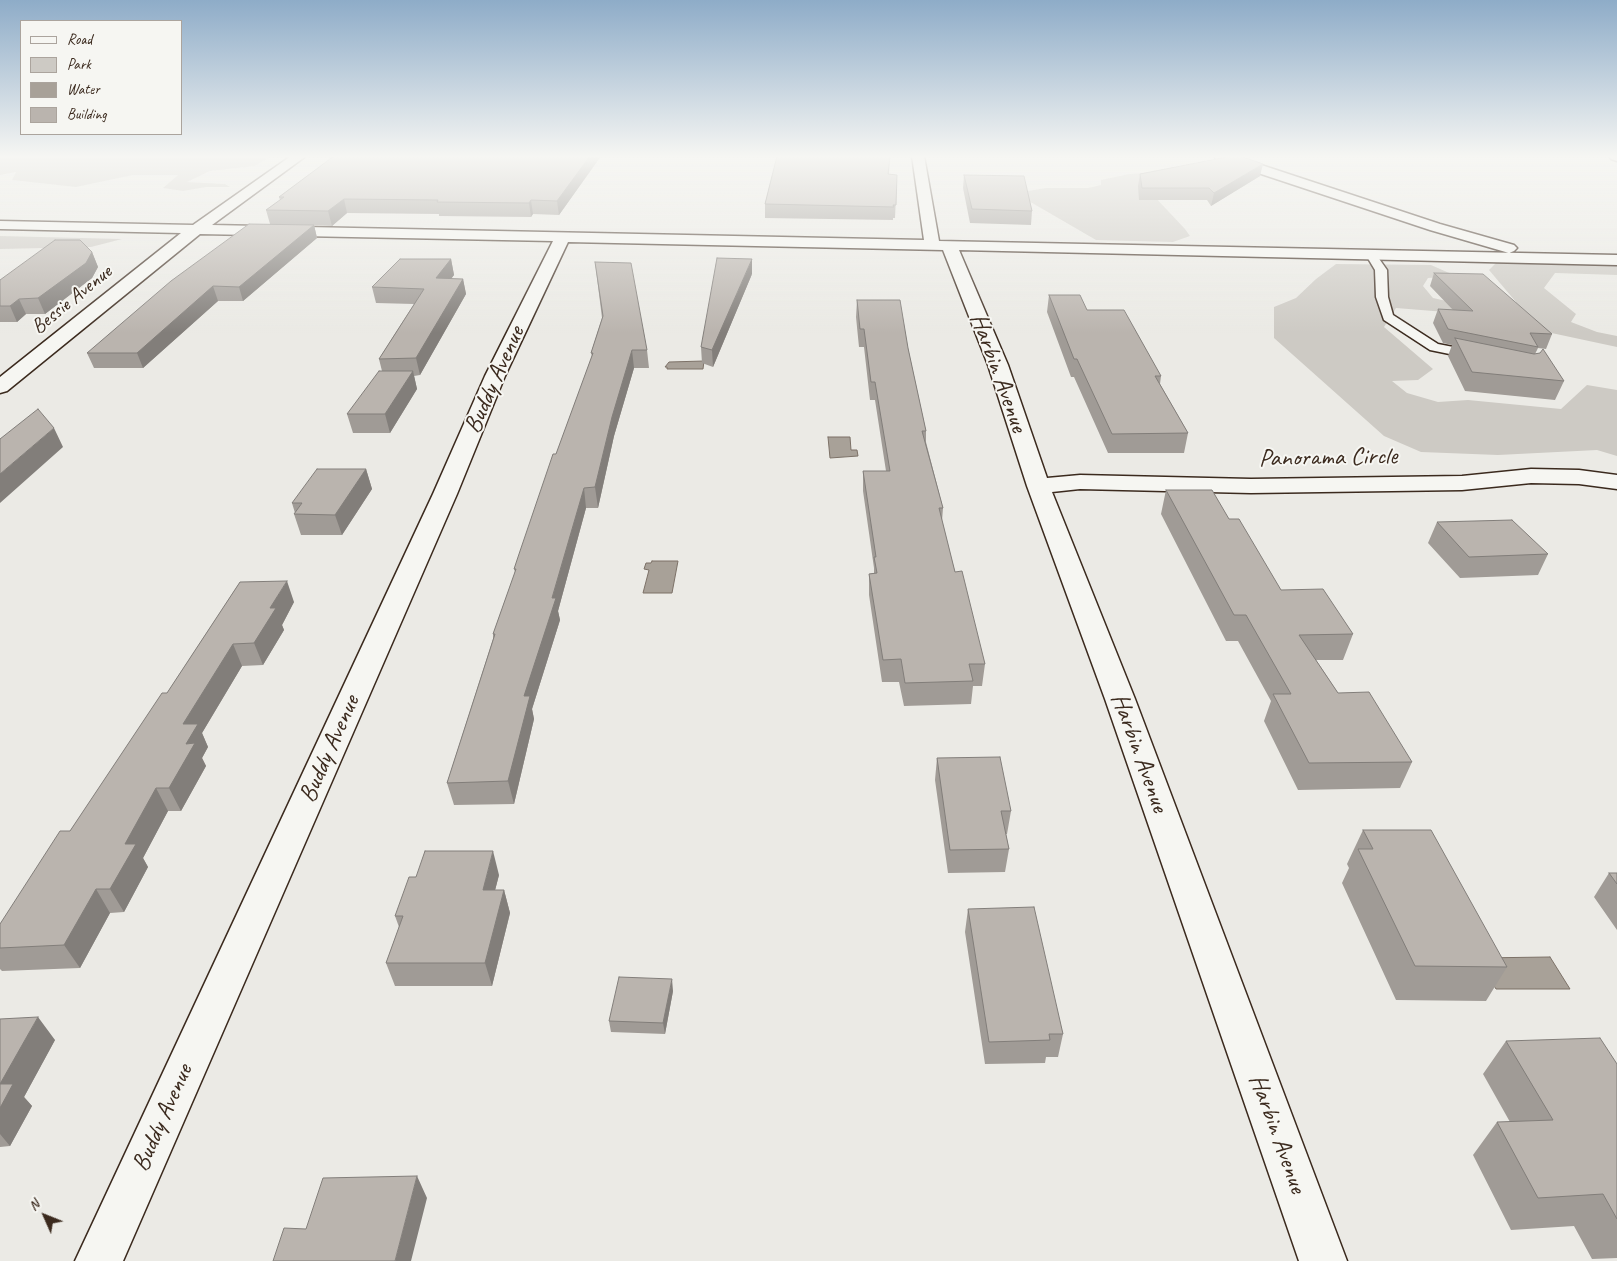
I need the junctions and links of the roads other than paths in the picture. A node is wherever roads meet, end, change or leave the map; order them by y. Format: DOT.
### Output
graph roads {
  1 [pos="218,215"];
  2 [pos="933,215"];
  3 [pos="1398,215"];
  4 [pos="0,225"];
  5 [pos="197,230"];
  6 [pos="562,238"];
  7 [pos="941,246"];
  8 [pos="1371,255"];
  9 [pos="1547,259"];
  10 [pos="1617,260"];
  11 [pos="1490,359"];
  12 [pos="0,387"];
  13 [pos="1617,482"];
  14 [pos="1038,486"];
  15 [pos="98,1261"];
  16 [pos="1323,1261"];
  1 -- 5 [label="street, Bessie Avenue"];
  2 -- 7 [label="street, Harbin Avenue"];
  3 -- 9 [label="street"];
  4 -- 5 [label="street"];
  5 -- 6 [label="street"];
  5 -- 12 [label="street, Bessie Avenue"];
  6 -- 7 [label="street"];
  6 -- 15 [label="street, Buddy Avenue"];
  7 -- 8 [label="street"];
  7 -- 14 [label="street, Harbin Avenue"];
  8 -- 9 [label="street"];
  8 -- 11 [label="lane"];
  9 -- 10 [label="street"];
  13 -- 14 [label="street, Panorama Circle"];
  14 -- 16 [label="street, Harbin Avenue"];
}
